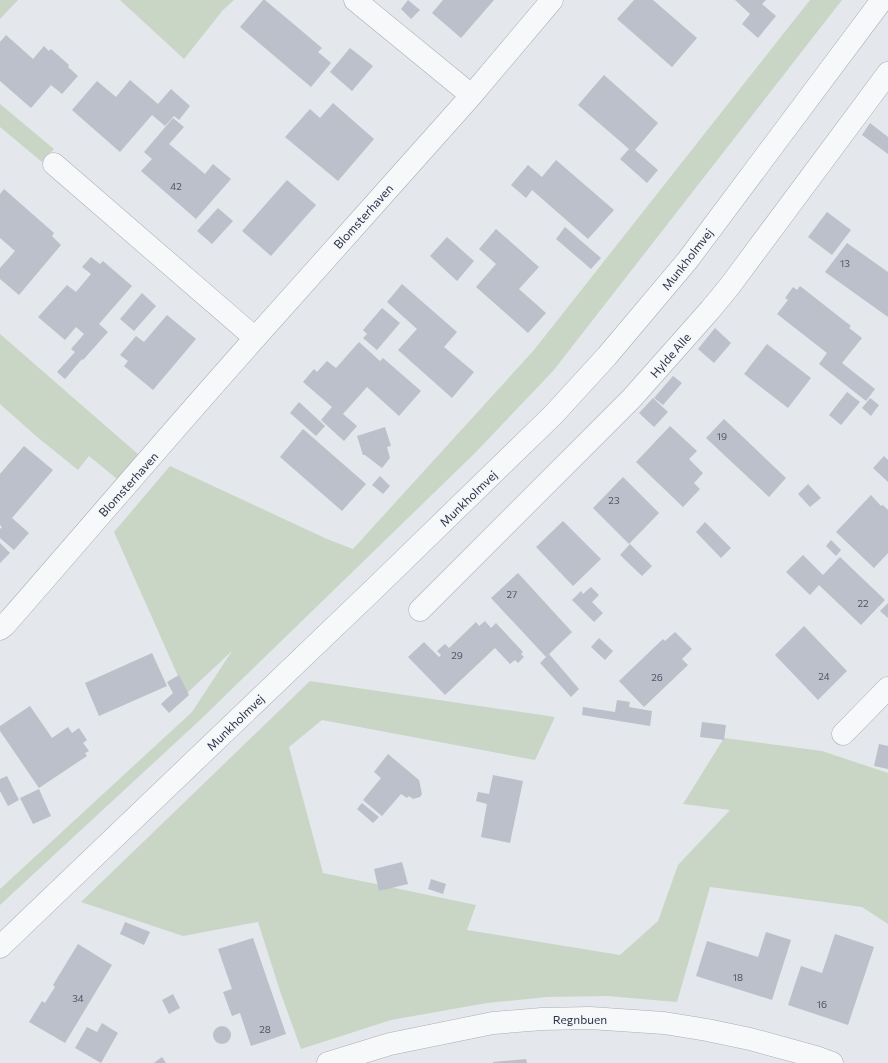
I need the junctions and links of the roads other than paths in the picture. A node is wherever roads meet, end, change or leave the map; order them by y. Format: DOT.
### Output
graph roads {
  1 [pos="355,0"];
  2 [pos="552,0"];
  3 [pos="882,0"];
  4 [pos="888,73"];
  5 [pos="471,95"];
  6 [pos="54,164"];
  7 [pos="255,338"];
  8 [pos="420,610"];
  9 [pos="0,629"];
  10 [pos="888,688"];
  11 [pos="844,734"];
  12 [pos="0,946"];
  13 [pos="328,1063"];
  14 [pos="832,1063"];
  1 -- 5 [label="street"];
  2 -- 5 [label="street, Blomsterhaven"];
  3 -- 12 [label="street, Munkholmvej"];
  4 -- 8 [label="street, Hylde Alle"];
  5 -- 7 [label="street, Blomsterhaven"];
  6 -- 7 [label="street"];
  7 -- 9 [label="street, Blomsterhaven"];
  10 -- 11 [label="street"];
  13 -- 14 [label="street, Regnbuen"];
}
